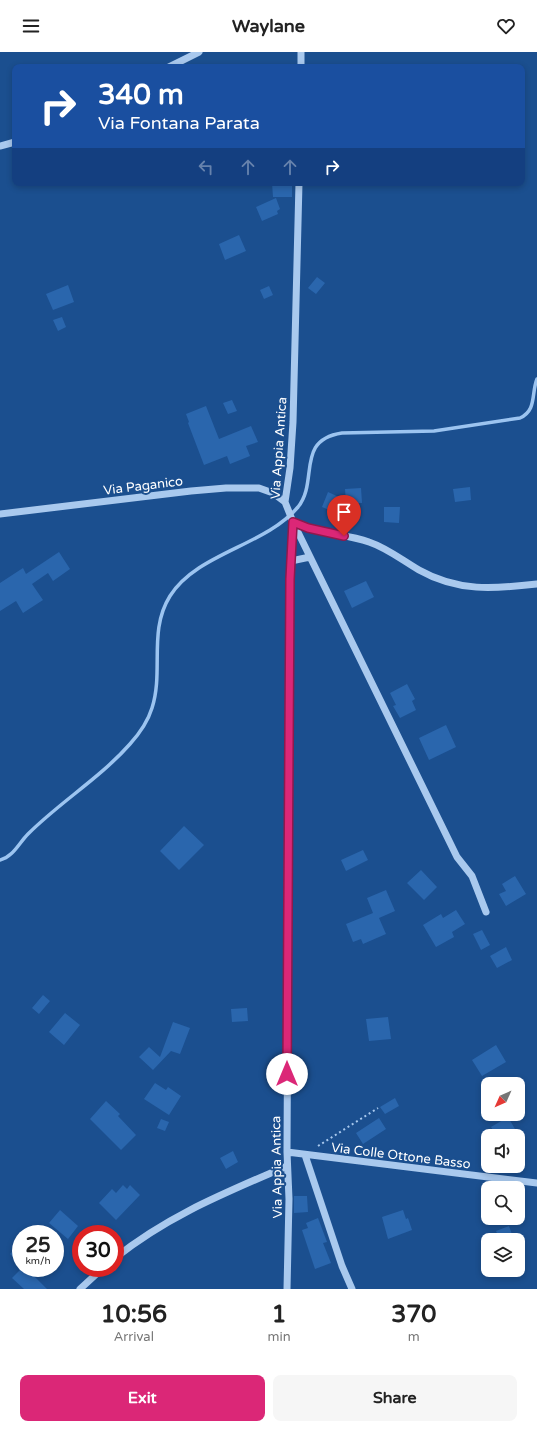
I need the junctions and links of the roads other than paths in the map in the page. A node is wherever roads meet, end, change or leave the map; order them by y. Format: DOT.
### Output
graph roads {
  1 [pos="199,52"];
  2 [pos="302,52"];
  3 [pos="175,64"];
  4 [pos="301,64"];
  5 [pos="12,143"];
  6 [pos="0,146"];
  7 [pos="299,186"];
  8 [pos="285,502"];
  9 [pos="0,514"];
  10 [pos="293,522"];
  11 [pos="310,557"];
  12 [pos="291,562"];
  13 [pos="537,584"];
  14 [pos="486,912"];
  15 [pos="287,1152"];
  16 [pos="305,1155"];
  17 [pos="287,1166"];
  18 [pos="537,1183"];
  19 [pos="124,1252"];
  20 [pos="93,1277"];
  21 [pos="80,1289"];
  22 [pos="287,1289"];
  23 [pos="352,1289"];
  1 -- 3 [label="street"];
  2 -- 4 [label="street"];
  5 -- 6 [label="street"];
  7 -- 8 [label="street, Via Appia Antica"];
  8 -- 9 [label="street, Via Paganico"];
  8 -- 10 [label="street, Via Appia Antica"];
  10 -- 11 [label="street"];
  10 -- 12 [label="street, Via Appia Antica"];
  10 -- 13 [label="street"];
  11 -- 12 [label="street"];
  11 -- 14 [label="street"];
  12 -- 15 [label="street, Via Appia Antica"];
  15 -- 16 [label="street, Via Colle Ottone Basso"];
  15 -- 17 [label="street, Via Appia Antica"];
  16 -- 18 [label="street, Via Colle Ottone Basso"];
  16 -- 23 [label="street"];
  17 -- 19 [label="street"];
  17 -- 22 [label="street, Via Appia Antica"];
  20 -- 21 [label="street"];
}
